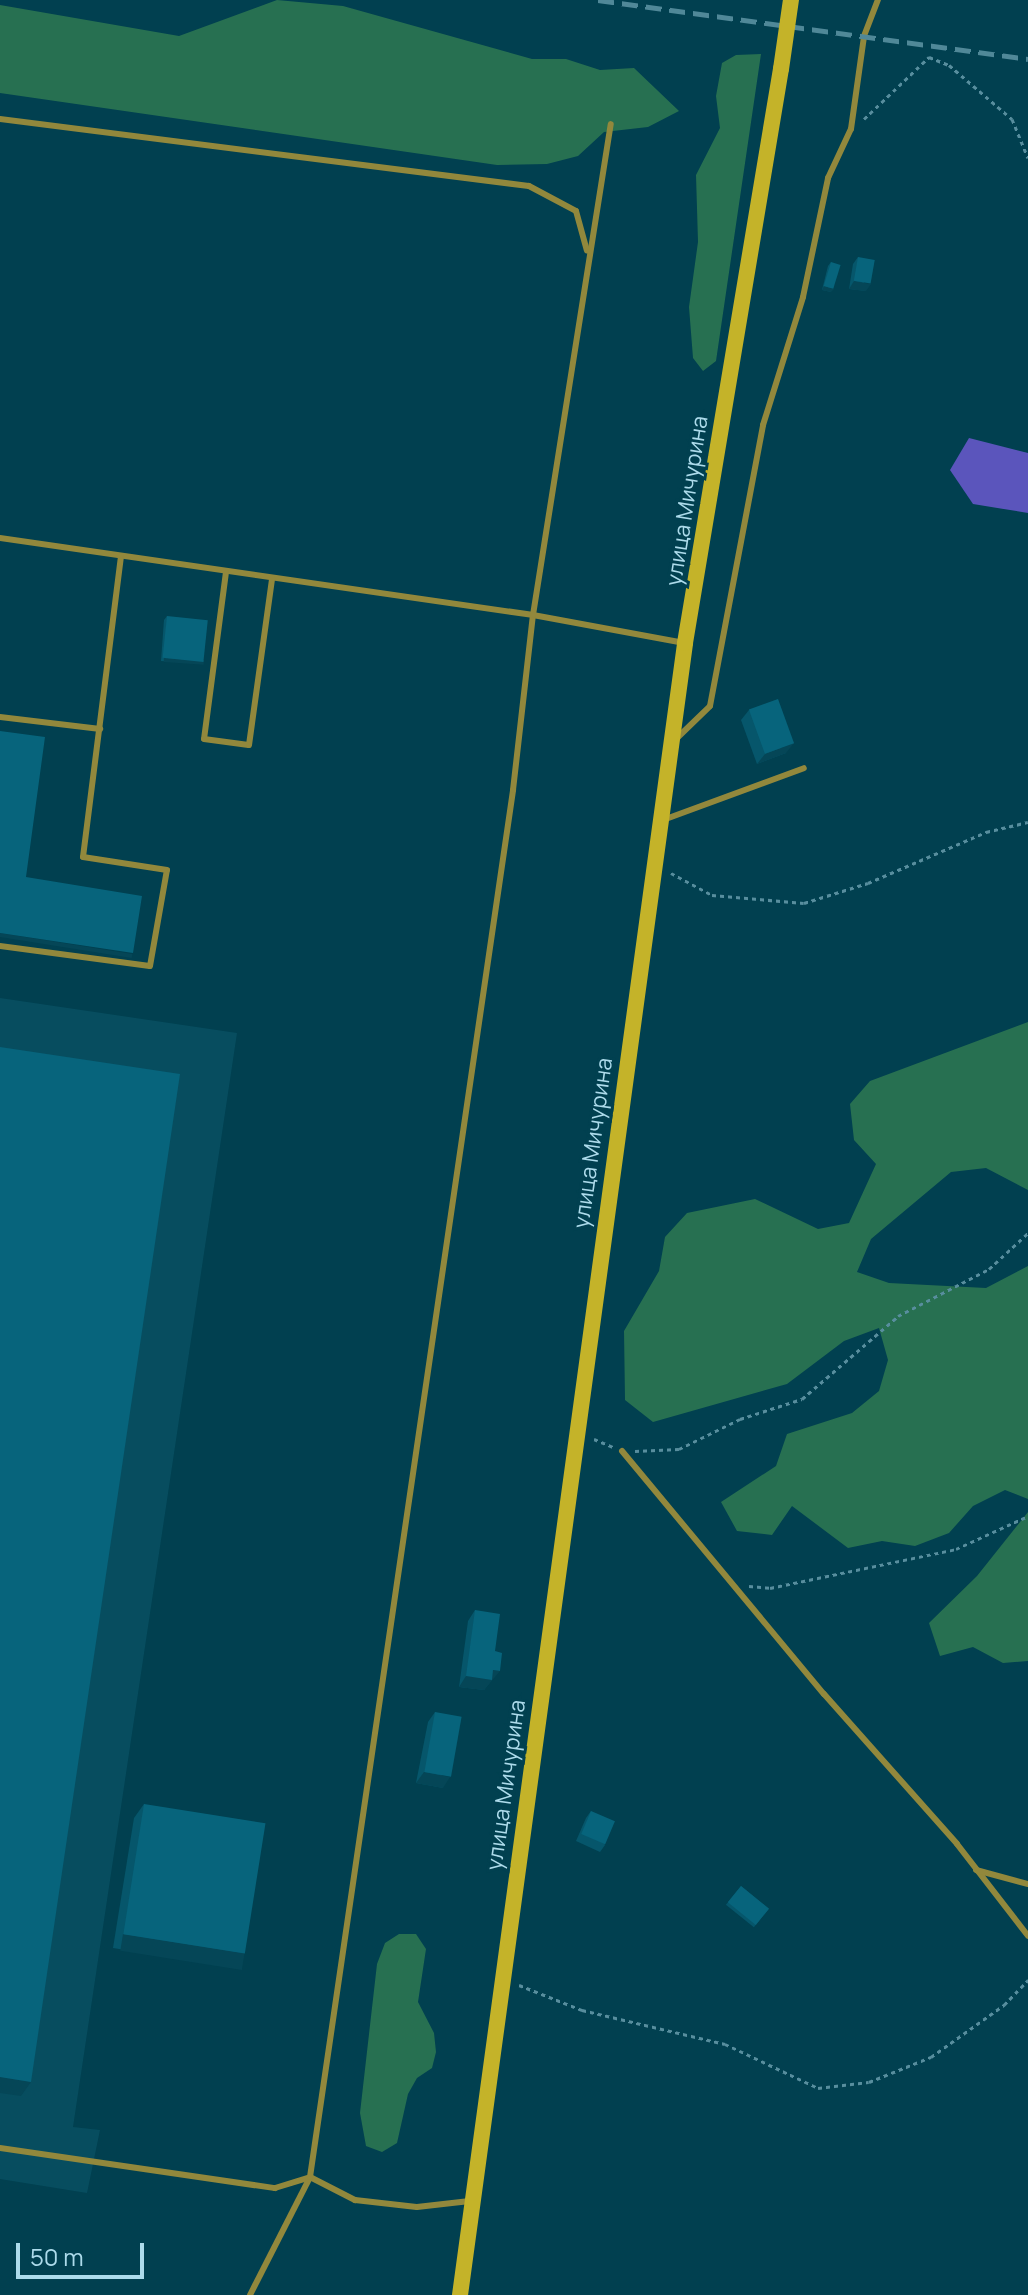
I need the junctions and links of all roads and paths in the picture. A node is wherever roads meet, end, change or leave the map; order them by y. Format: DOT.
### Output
graph roads {
  1 [pos="791,0"];
  2 [pos="878,0"];
  3 [pos="0,119"];
  4 [pos="611,124"];
  5 [pos="847,135"];
  6 [pos="1028,158"];
  7 [pos="588,254"];
  8 [pos="0,538"];
  9 [pos="121,556"];
  10 [pos="226,572"];
  11 [pos="272,579"];
  12 [pos="533,615"];
  13 [pos="685,643"];
  14 [pos="0,717"];
  15 [pos="100,729"];
  16 [pos="671,744"];
  17 [pos="804,768"];
  18 [pos="660,822"];
  19 [pos="1028,822"];
  20 [pos="654,864"];
  21 [pos="0,946"];
  22 [pos="1028,1233"];
  23 [pos="576,1430"];
  24 [pos="622,1451"];
  25 [pos="1028,1516"];
  26 [pos="733,1584"];
  27 [pos="976,1870"];
  28 [pos="1028,1884"];
  29 [pos="1028,1936"];
  30 [pos="502,1978"];
  31 [pos="1028,1980"];
  32 [pos="0,2148"];
  33 [pos="310,2177"];
  34 [pos="471,2201"];
  35 [pos="250,2295"];
  36 [pos="460,2295"];
  1 -- 13 [label="main road, улица Мичурина, bridge"];
  2 -- 5 [label="lane"];
  3 -- 7 [label="lane"];
  4 -- 7 [label="lane"];
  5 -- 6 [label="path"];
  5 -- 16 [label="lane"];
  7 -- 12 [label="lane"];
  8 -- 9 [label="lane"];
  9 -- 10 [label="lane"];
  9 -- 15 [label="lane"];
  10 -- 11 [label="lane"];
  10 -- 11 [label="lane"];
  11 -- 12 [label="lane"];
  12 -- 13 [label="lane"];
  12 -- 33 [label="lane"];
  13 -- 16 [label="main road, улица Мичурина"];
  14 -- 15 [label="lane"];
  15 -- 21 [label="lane"];
  16 -- 18 [label="main road, улица Мичурина"];
  17 -- 18 [label="lane"];
  18 -- 20 [label="main road, улица Мичурина"];
  19 -- 20 [label="path"];
  20 -- 23 [label="main road, улица Мичурина"];
  22 -- 24 [label="path"];
  23 -- 24 [label="path"];
  23 -- 30 [label="main road, улица Мичурина"];
  24 -- 26 [label="lane"];
  25 -- 26 [label="path"];
  26 -- 27 [label="lane"];
  27 -- 28 [label="lane"];
  27 -- 29 [label="lane"];
  30 -- 31 [label="path"];
  30 -- 34 [label="main road, улица Мичурина"];
  32 -- 33 [label="lane"];
  33 -- 34 [label="lane"];
  33 -- 35 [label="lane"];
  34 -- 36 [label="main road, улица Мичурина"];
}
